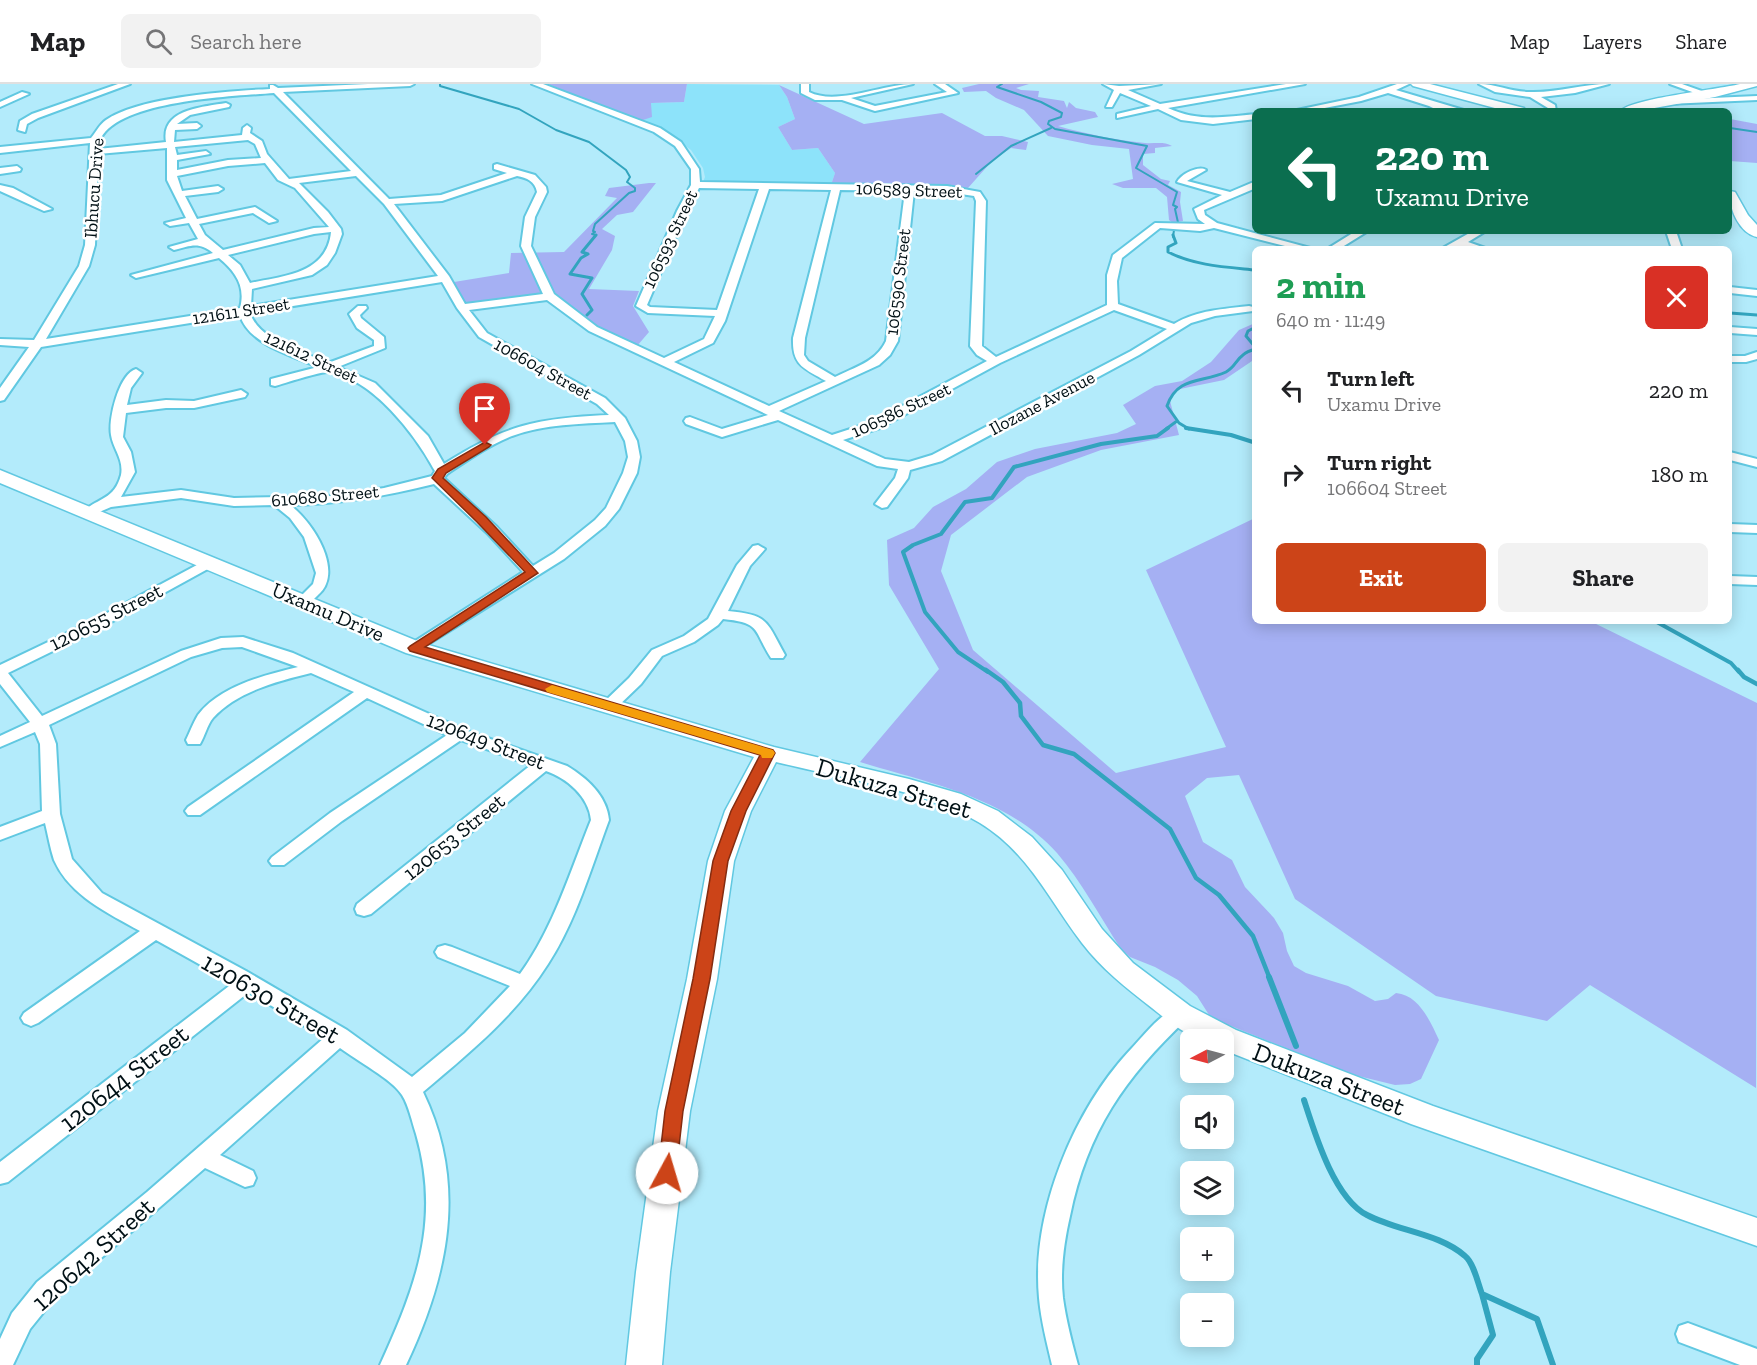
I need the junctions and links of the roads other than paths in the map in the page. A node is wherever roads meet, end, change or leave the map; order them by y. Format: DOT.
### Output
graph roads {
  1 [pos="126,84"];
  2 [pos="410,84"];
  3 [pos="536,84"];
  4 [pos="805,84"];
  5 [pos="909,84"];
  6 [pos="939,84"];
  7 [pos="1107,84"];
  8 [pos="1157,84"];
  9 [pos="1301,84"];
  10 [pos="1405,84"];
  11 [pos="1417,84"];
  12 [pos="1483,84"];
  13 [pos="1605,84"];
  14 [pos="1674,84"];
  15 [pos="1753,84"];
  16 [pos="95,85"];
  17 [pos="273,87"];
  18 [pos="313,87"];
  19 [pos="113,88"];
  20 [pos="1118,89"];
  21 [pos="1388,90"];
  22 [pos="26,94"];
  23 [pos="1531,94"];
  24 [pos="283,95"];
  25 [pos="1709,95"];
  26 [pos="842,98"];
  27 [pos="1757,98"];
  28 [pos="1659,102"];
  29 [pos="0,105"];
  30 [pos="225,105"];
  31 [pos="1109,105"];
  32 [pos="1158,107"];
  33 [pos="1313,108"];
  34 [pos="1433,108"];
  35 [pos="1509,108"];
  36 [pos="1552,108"];
  37 [pos="1637,108"];
  38 [pos="1120,116"];
  39 [pos="1252,116"];
  40 [pos="197,126"];
  41 [pos="171,128"];
  42 [pos="22,130"];
  43 [pos="94,140"];
  44 [pos="171,145"];
  45 [pos="0,150"];
  46 [pos="94,152"];
  47 [pos="206,154"];
  48 [pos="173,158"];
  49 [pos="265,160"];
  50 [pos="497,166"];
  51 [pos="17,170"];
  52 [pos="1202,170"];
  53 [pos="0,171"];
  54 [pos="358,173"];
  55 [pos="518,173"];
  56 [pos="171,174"];
  57 [pos="301,184"];
  58 [pos="696,185"];
  59 [pos="765,186"];
  60 [pos="1252,186"];
  61 [pos="836,187"];
  62 [pos="0,188"];
  63 [pos="218,189"];
  64 [pos="910,189"];
  65 [pos="179,195"];
  66 [pos="1232,195"];
  67 [pos="387,202"];
  68 [pos="47,209"];
  69 [pos="1733,210"];
  70 [pos="194,221"];
  71 [pos="272,221"];
  72 [pos="170,223"];
  73 [pos="1214,225"];
  74 [pos="336,229"];
  75 [pos="1252,232"];
  76 [pos="1757,233"];
  77 [pos="1265,234"];
  78 [pos="1358,234"];
  79 [pos="1474,234"];
  80 [pos="1459,242"];
  81 [pos="206,243"];
  82 [pos="1300,246"];
  83 [pos="1337,246"];
  84 [pos="1452,246"];
  85 [pos="1473,246"];
  86 [pos="174,247"];
  87 [pos="221,253"];
  88 [pos="136,274"];
  89 [pos="445,278"];
  90 [pos="247,286"];
  91 [pos="1732,290"];
  92 [pos="1757,292"];
  93 [pos="549,296"];
  94 [pos="1113,306"];
  95 [pos="362,308"];
  96 [pos="462,308"];
  97 [pos="1249,309"];
  98 [pos="244,311"];
  99 [pos="720,313"];
  100 [pos="1175,328"];
  101 [pos="1732,330"];
  102 [pos="1757,332"];
  103 [pos="0,342"];
  104 [pos="37,344"];
  105 [pos="1757,355"];
  106 [pos="1732,358"];
  107 [pos="996,361"];
  108 [pos="665,362"];
  109 [pos="328,368"];
  110 [pos="136,373"];
  111 [pos="834,381"];
  112 [pos="275,382"];
  113 [pos="241,394"];
  114 [pos="0,397"];
  115 [pos="121,410"];
  116 [pos="775,412"];
  117 [pos="619,417"];
  118 [pos="690,421"];
  119 [pos="833,440"];
  120 [pos="1732,457"];
  121 [pos="1757,463"];
  122 [pos="905,466"];
  123 [pos="440,475"];
  124 [pos="0,476"];
  125 [pos="111,502"];
  126 [pos="279,502"];
  127 [pos="882,504"];
  128 [pos="90,512"];
  129 [pos="1732,528"];
  130 [pos="1757,529"];
  131 [pos="758,549"];
  132 [pos="210,562"];
  133 [pos="532,573"];
  134 [pos="1732,580"];
  135 [pos="1757,581"];
  136 [pos="303,601"];
  137 [pos="719,614"];
  138 [pos="414,648"];
  139 [pos="777,655"];
  140 [pos="311,668"];
  141 [pos="0,672"];
  142 [pos="367,692"];
  143 [pos="610,705"];
  144 [pos="39,724"];
  145 [pos="459,734"];
  146 [pos="194,740"];
  147 [pos="0,742"];
  148 [pos="768,753"];
  149 [pos="544,764"];
  150 [pos="194,811"];
  151 [pos="51,814"];
  152 [pos="0,834"];
  153 [pos="278,861"];
  154 [pos="364,909"];
  155 [pos="154,931"];
  156 [pos="445,952"];
  157 [pos="248,982"];
  158 [pos="524,984"];
  159 [pos="1180,1014"];
  160 [pos="31,1018"];
  161 [pos="340,1036"];
  162 [pos="411,1090"];
  163 [pos="203,1157"];
  164 [pos="0,1175"];
  165 [pos="245,1178"];
  166 [pos="1757,1232"];
  167 [pos="1688,1334"];
  168 [pos="1757,1360"];
  169 [pos="0,1365"];
  170 [pos="393,1365"];
  171 [pos="644,1365"];
  172 [pos="1065,1365"];
  1 -- 19 [label="street"];
  2 -- 18 [label="street, Ibhucu Drive"];
  3 -- 58 [label="street, 106593 Street"];
  4 -- 26 [label="street"];
  5 -- 26 [label="street"];
  6 -- 26 [label="street"];
  7 -- 20 [label="street"];
  8 -- 20 [label="street"];
  9 -- 32 [label="street"];
  10 -- 21 [label="street"];
  11 -- 35 [label="main road"];
  12 -- 23 [label="street"];
  13 -- 23 [label="street"];
  14 -- 25 [label="street"];
  15 -- 25 [label="main road"];
  16 -- 19 [label="street"];
  17 -- 18 [label="street, Ibhucu Drive"];
  17 -- 24 [label="street, 106604 Street"];
  17 -- 43 [label="street, Ibhucu Drive"];
  18 -- 24 [label="street"];
  19 -- 42 [label="street"];
  20 -- 31 [label="street"];
  20 -- 32 [label="street"];
  21 -- 33 [label="street"];
  21 -- 34 [label="street"];
  22 -- 29 [label="street"];
  23 -- 36 [label="street"];
  24 -- 54 [label="street, 106604 Street"];
  25 -- 28 [label="main road"];
  27 -- 28 [label="street"];
  28 -- 37 [label="main road"];
  30 -- 41 [label="street"];
  32 -- 38 [label="street"];
  32 -- 39 [label="street"];
  40 -- 41 [label="street"];
  41 -- 44 [label="street"];
  43 -- 45 [label="street"];
  43 -- 46 [label="street, Ibhucu Drive"];
  44 -- 46 [label="street"];
  44 -- 48 [label="street"];
  44 -- 49 [label="street"];
  46 -- 104 [label="street, Ibhucu Drive"];
  47 -- 48 [label="street"];
  48 -- 56 [label="street"];
  49 -- 56 [label="street"];
  49 -- 57 [label="street"];
  50 -- 55 [label="street"];
  51 -- 53 [label="street"];
  52 -- 66 [label="street"];
  54 -- 57 [label="street"];
  54 -- 67 [label="street, 106604 Street"];
  55 -- 67 [label="street"];
  55 -- 93 [label="street"];
  56 -- 65 [label="street"];
  57 -- 74 [label="street"];
  58 -- 59 [label="street, 106589 Street"];
  58 -- 99 [label="street, 106593 Street"];
  59 -- 61 [label="street, 106589 Street"];
  59 -- 99 [label="street"];
  60 -- 66 [label="street"];
  61 -- 64 [label="street, 106589 Street"];
  61 -- 111 [label="street"];
  62 -- 68 [label="street"];
  63 -- 65 [label="street"];
  64 -- 107 [label="street, 106589 Street"];
  64 -- 111 [label="street, 106590 Street"];
  65 -- 70 [label="street"];
  66 -- 73 [label="street"];
  67 -- 89 [label="street, 106604 Street"];
  69 -- 76 [label="main road"];
  70 -- 71 [label="street"];
  70 -- 72 [label="street"];
  70 -- 81 [label="street"];
  73 -- 75 [label="street"];
  73 -- 94 [label="street"];
  74 -- 87 [label="street"];
  74 -- 90 [label="street"];
  77 -- 82 [label="street"];
  78 -- 83 [label="street"];
  79 -- 80 [label="street"];
  80 -- 84 [label="street"];
  80 -- 85 [label="street"];
  81 -- 86 [label="street"];
  81 -- 87 [label="street"];
  87 -- 88 [label="street"];
  87 -- 90 [label="street"];
  89 -- 96 [label="street, 106604 Street"];
  89 -- 98 [label="street, 121611 Street"];
  90 -- 98 [label="street, 121612 Street"];
  91 -- 92 [label="street"];
  93 -- 96 [label="street"];
  93 -- 108 [label="street, 106586 Street"];
  94 -- 100 [label="street"];
  94 -- 107 [label="street, 106586 Street"];
  95 -- 109 [label="street"];
  96 -- 117 [label="street, 106604 Street"];
  97 -- 100 [label="street, Ilozane Avenue"];
  98 -- 104 [label="street, 121611 Street"];
  98 -- 109 [label="street, 121612 Street"];
  99 -- 108 [label="street"];
  100 -- 122 [label="street, Ilozane Avenue"];
  101 -- 102 [label="street"];
  103 -- 104 [label="street, 121611 Street"];
  104 -- 114 [label="street, Ibhucu Drive"];
  105 -- 106 [label="street"];
  107 -- 119 [label="street, 106586 Street"];
  108 -- 116 [label="street, 106586 Street"];
  109 -- 112 [label="street"];
  109 -- 123 [label="street, 121612 Street"];
  110 -- 115 [label="street"];
  111 -- 116 [label="street, 106590 Street"];
  113 -- 115 [label="street"];
  115 -- 125 [label="street"];
  116 -- 118 [label="street, 106590 Street"];
  116 -- 119 [label="street, 106586 Street"];
  117 -- 123 [label="street, 610680 Street"];
  117 -- 133 [label="street, 106604 Street"];
  119 -- 122 [label="street, Ilozane Avenue"];
  120 -- 121 [label="street"];
  122 -- 127 [label="street"];
  123 -- 126 [label="street, 610680 Street"];
  123 -- 133 [label="street, 121612 Street"];
  124 -- 128 [label="main road, Uxamu Drive"];
  125 -- 126 [label="street, 610680 Street"];
  125 -- 128 [label="street, 610680 Street"];
  126 -- 136 [label="street"];
  128 -- 132 [label="main road, Uxamu Drive"];
  129 -- 130 [label="street"];
  131 -- 137 [label="street"];
  132 -- 136 [label="main road, Uxamu Drive"];
  132 -- 141 [label="street, 120655 Street"];
  133 -- 138 [label="street, 106604 Street"];
  134 -- 135 [label="street"];
  136 -- 138 [label="main road, Uxamu Drive"];
  137 -- 139 [label="street"];
  137 -- 143 [label="street"];
  138 -- 143 [label="main road, Uxamu Drive"];
  140 -- 142 [label="street, 120649 Street"];
  140 -- 144 [label="street, 120649 Street"];
  140 -- 146 [label="street"];
  141 -- 144 [label="street, 120630 Street"];
  142 -- 145 [label="street, 120649 Street"];
  142 -- 150 [label="street"];
  143 -- 148 [label="main road, Uxamu Drive"];
  144 -- 147 [label="street, 120649 Street"];
  144 -- 151 [label="street, 120630 Street"];
  145 -- 149 [label="street, 120649 Street"];
  145 -- 153 [label="street"];
  148 -- 159 [label="main road, Dukuza Street"];
  148 -- 171 [label="main road"];
  149 -- 154 [label="street, 120653 Street"];
  149 -- 158 [label="street, 120649 Street"];
  151 -- 152 [label="street"];
  151 -- 155 [label="street, 120630 Street"];
  155 -- 157 [label="street, 120630 Street"];
  155 -- 160 [label="street"];
  156 -- 158 [label="street"];
  157 -- 161 [label="street, 120630 Street"];
  157 -- 164 [label="street, 120644 Street"];
  158 -- 162 [label="street, 120649 Street"];
  159 -- 166 [label="main road, Dukuza Street"];
  159 -- 172 [label="street"];
  161 -- 162 [label="street, 120630 Street"];
  161 -- 163 [label="street, 120642 Street"];
  162 -- 170 [label="street"];
  163 -- 165 [label="street"];
  163 -- 169 [label="street, 120642 Street"];
  167 -- 168 [label="street"];
}
